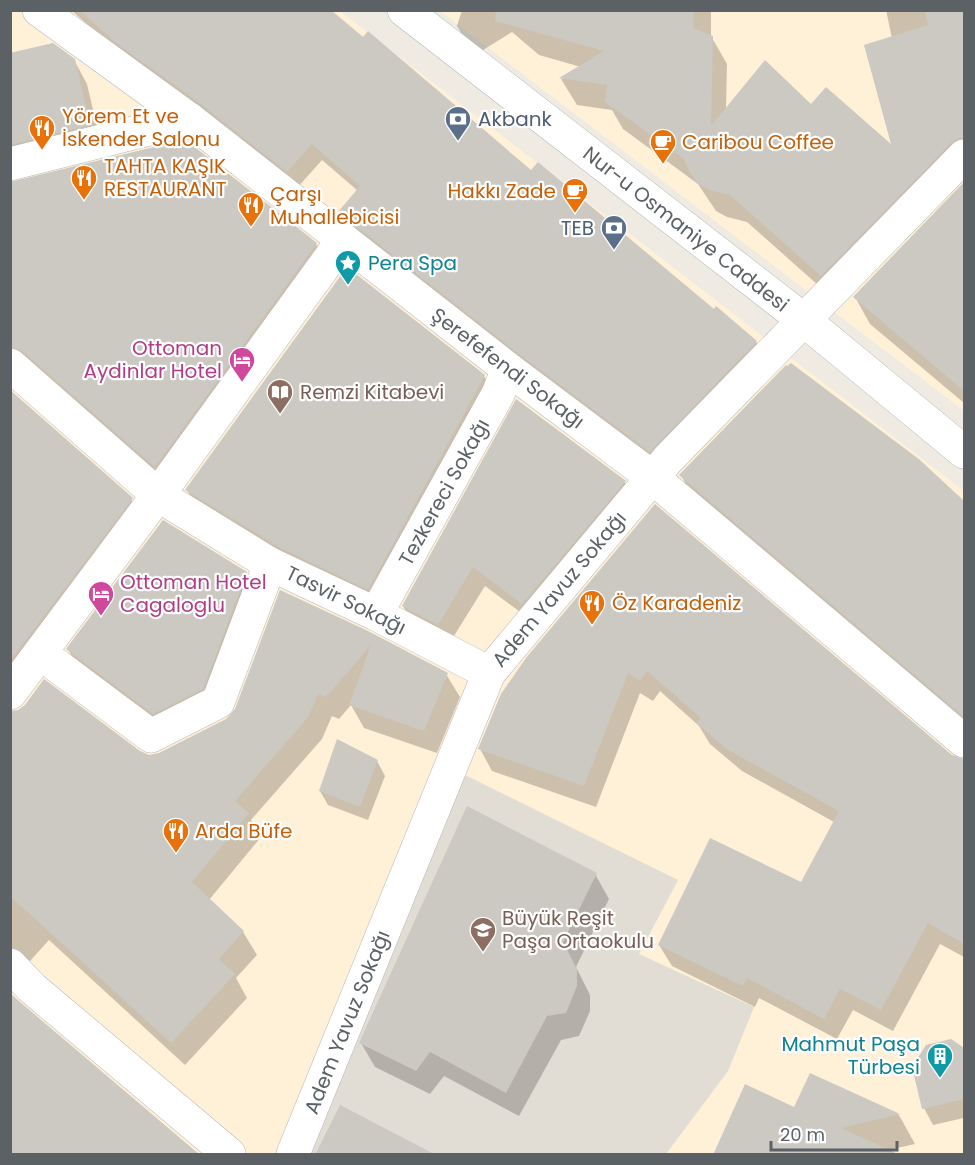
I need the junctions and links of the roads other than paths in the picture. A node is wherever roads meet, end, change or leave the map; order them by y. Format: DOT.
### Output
graph roads {
  1 [pos="39,10"];
  2 [pos="404,10"];
  3 [pos="189,119"];
  4 [pos="964,156"];
  5 [pos="10,164"];
  6 [pos="343,240"];
  7 [pos="804,321"];
  8 [pos="10,364"];
  9 [pos="507,369"];
  10 [pos="964,452"];
  11 [pos="652,477"];
  12 [pos="158,495"];
  13 [pos="270,564"];
  14 [pos="376,614"];
  15 [pos="40,653"];
  16 [pos="489,673"];
  17 [pos="10,693"];
  18 [pos="964,741"];
  19 [pos="10,965"];
  20 [pos="229,1155"];
  21 [pos="294,1155"];
  1 -- 3 [label="street, Şerefefendi Sokağı"];
  2 -- 7 [label="street, Nur-u Osmaniye Caddesi"];
  3 -- 5 [label="street"];
  3 -- 6 [label="street, Şerefefendi Sokağı"];
  4 -- 7 [label="street, Adem Yavuz Sokağı"];
  6 -- 9 [label="street, Şerefefendi Sokağı"];
  6 -- 12 [label="street"];
  7 -- 10 [label="street, Nur-u Osmaniye Caddesi"];
  7 -- 11 [label="street, Adem Yavuz Sokağı"];
  8 -- 12 [label="street, Tasvir Sokağı"];
  9 -- 11 [label="street, Şerefefendi Sokağı"];
  9 -- 14 [label="street, Tezkereci Sokağı"];
  11 -- 16 [label="street, Adem Yavuz Sokağı"];
  11 -- 18 [label="street, Şerefefendi Sokağı"];
  12 -- 13 [label="street, Tasvir Sokağı"];
  12 -- 15 [label="street"];
  13 -- 14 [label="street, Tasvir Sokağı"];
  13 -- 15 [label="street"];
  14 -- 16 [label="street, Tasvir Sokağı"];
  15 -- 17 [label="street"];
  16 -- 21 [label="street, Adem Yavuz Sokağı"];
  19 -- 20 [label="street"];
}
